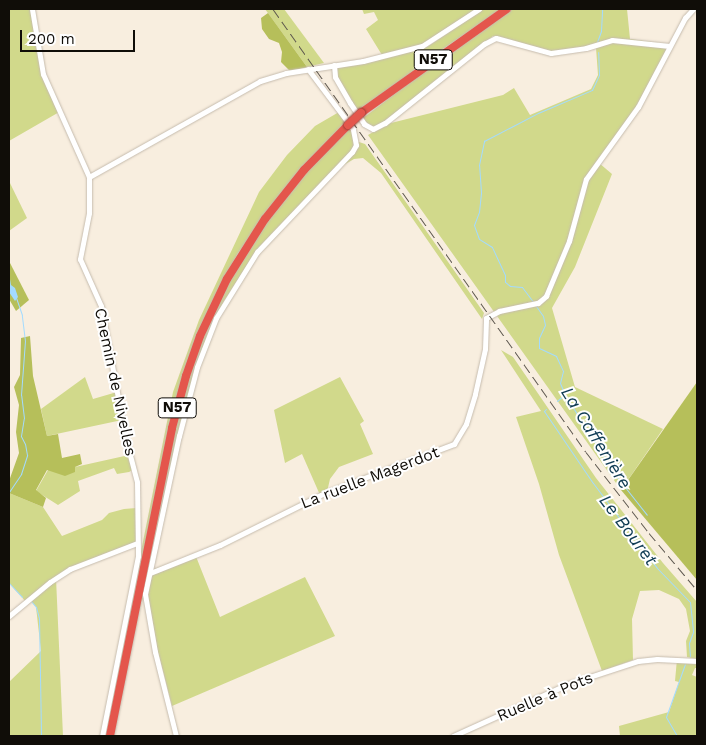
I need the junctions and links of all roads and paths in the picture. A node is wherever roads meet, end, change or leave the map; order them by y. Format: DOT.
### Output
graph roads {
  1 [pos="32,9"];
  2 [pos="478,9"];
  3 [pos="507,9"];
  4 [pos="692,9"];
  5 [pos="670,46"];
  6 [pos="334,65"];
  7 [pos="308,69"];
  8 [pos="89,177"];
  9 [pos="137,543"];
  10 [pos="150,573"];
  11 [pos="9,616"];
  12 [pos="697,661"];
  13 [pos="102,736"];
  14 [pos="110,736"];
  15 [pos="176,736"];
  16 [pos="453,736"];
  1 -- 8 [label="street, Chemin de Nivelles"];
  2 -- 6 [label="street"];
  3 -- 14 [label="highway, N57, bridge"];
  4 -- 5 [label="street, La ruelle Magerdot"];
  5 -- 6 [label="street"];
  5 -- 10 [label="street, La ruelle Magerdot"];
  6 -- 7 [label="street"];
  7 -- 8 [label="street"];
  7 -- 10 [label="street"];
  8 -- 9 [label="street, Chemin de Nivelles"];
  9 -- 11 [label="street"];
  9 -- 13 [label="street, Chemin de Nivelles"];
  10 -- 15 [label="street"];
  12 -- 16 [label="street, Ruelle à Pots"];
}
